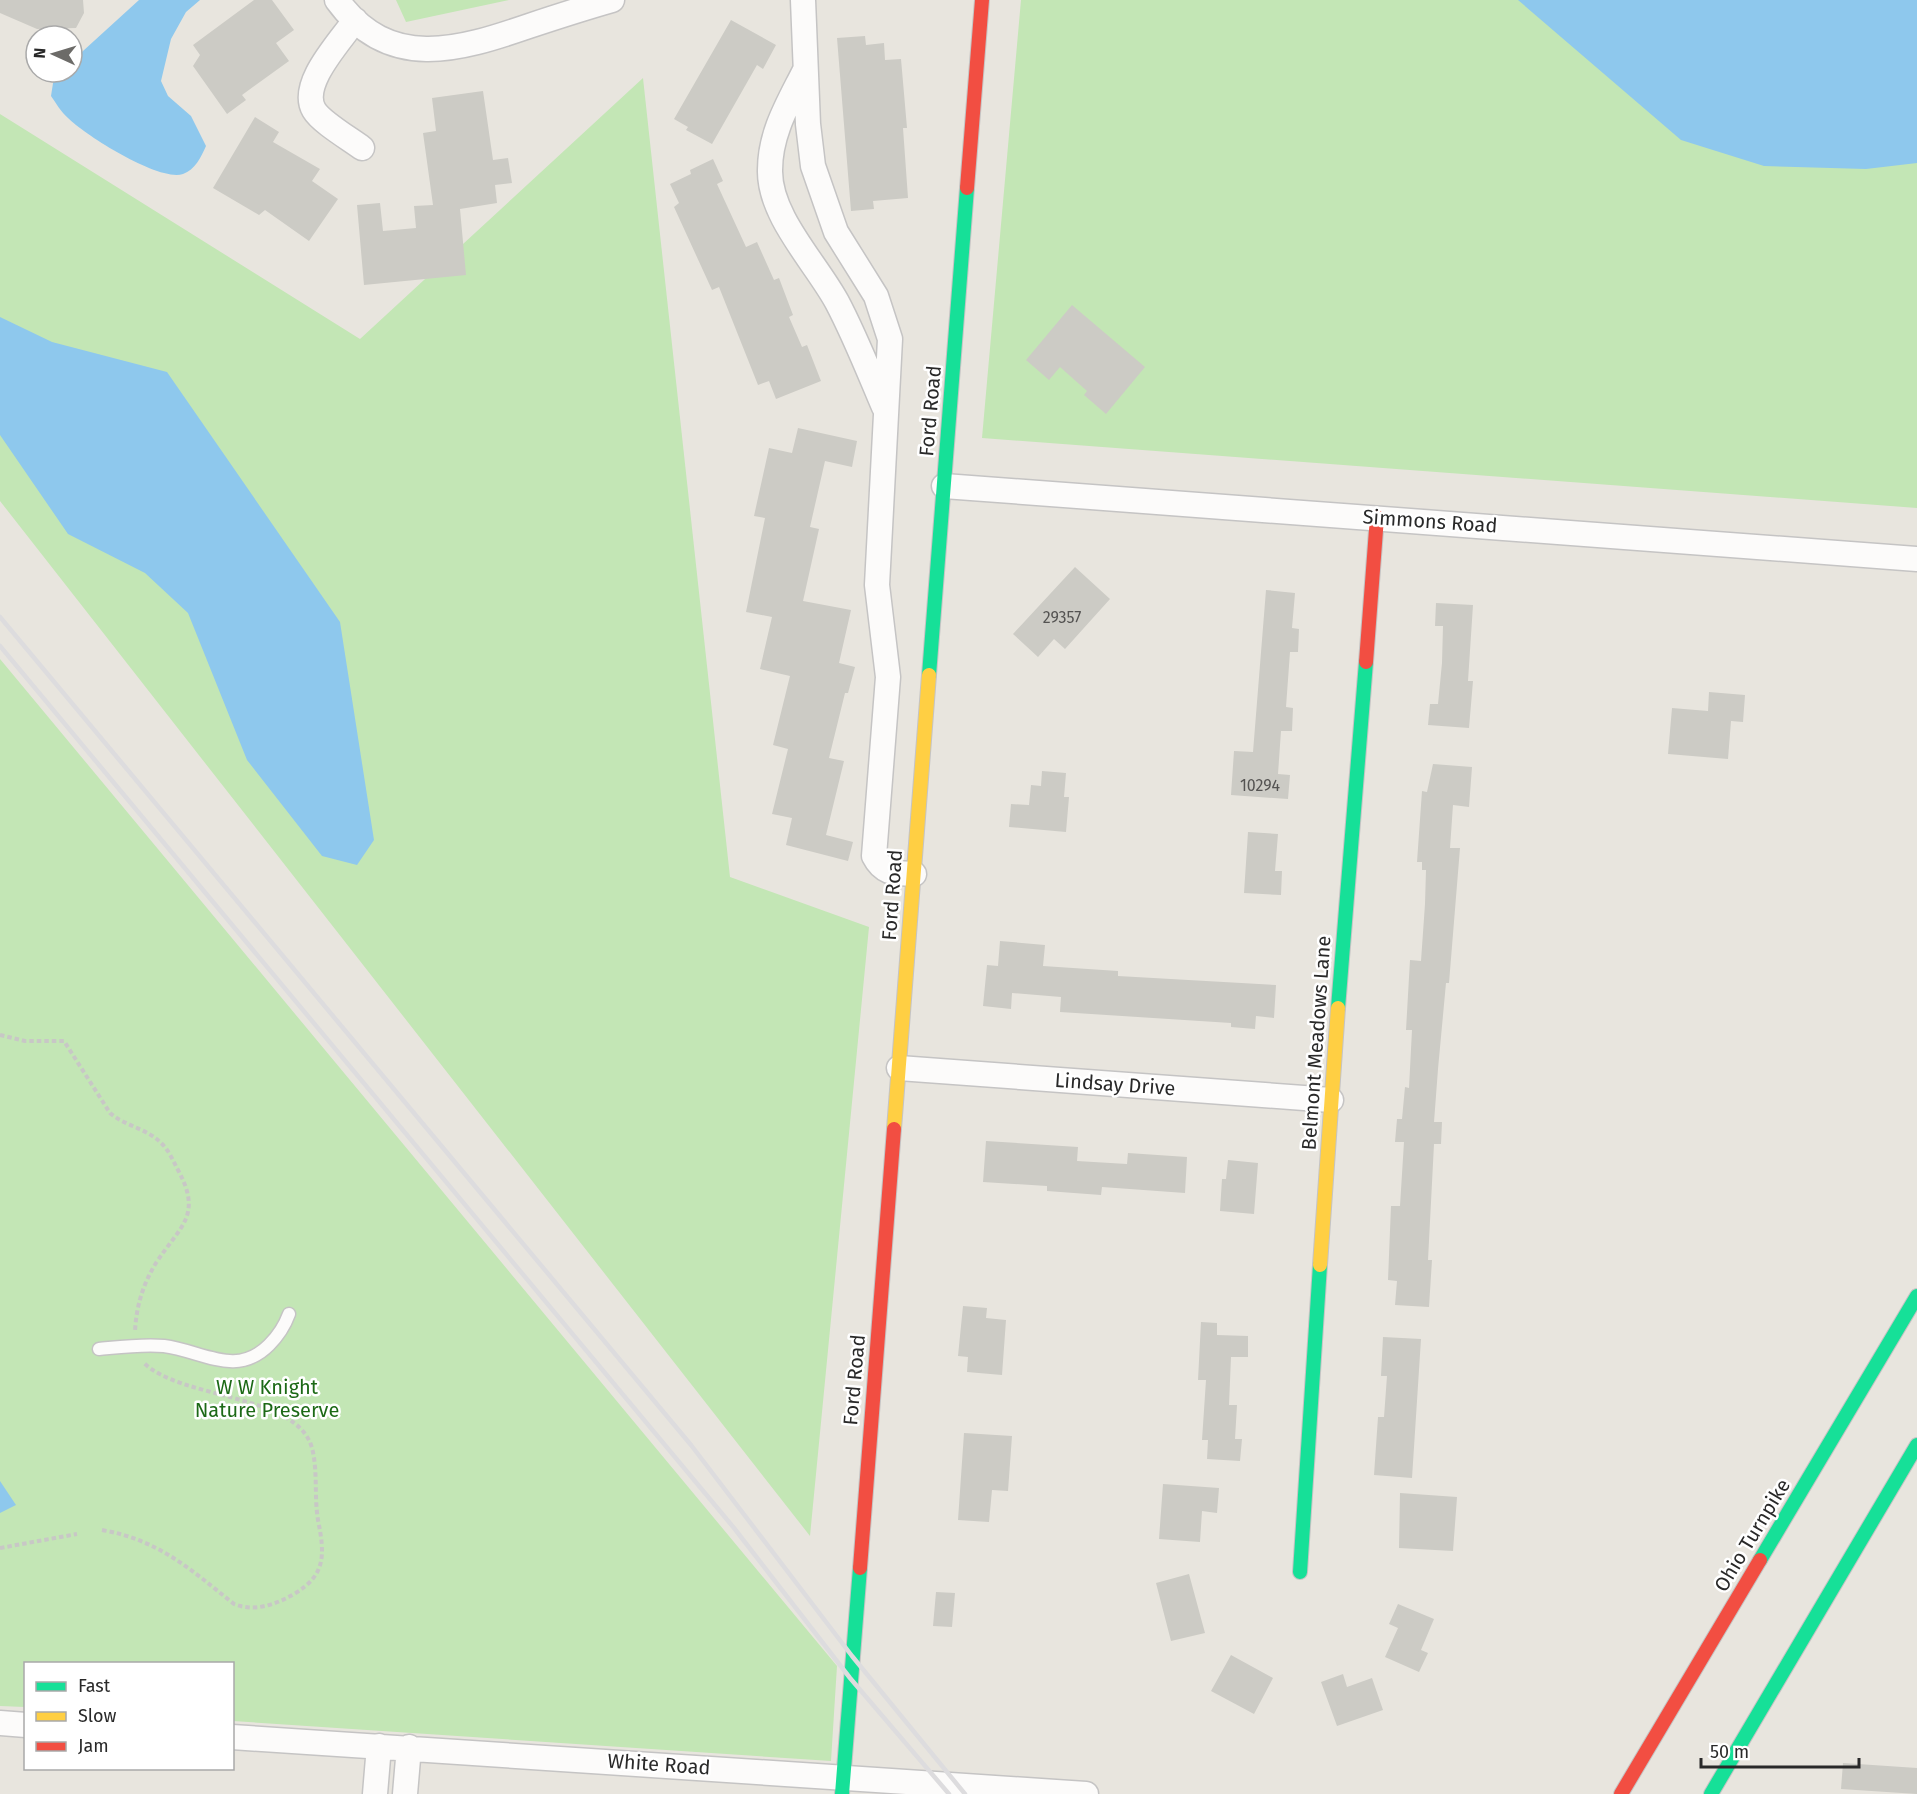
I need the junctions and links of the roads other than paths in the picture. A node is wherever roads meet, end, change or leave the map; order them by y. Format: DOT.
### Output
graph roads {
  1 [pos="337,0"];
  2 [pos="612,0"];
  3 [pos="803,0"];
  4 [pos="982,0"];
  5 [pos="355,20"];
  6 [pos="805,70"];
  7 [pos="362,148"];
  8 [pos="886,412"];
  9 [pos="944,486"];
  10 [pos="1377,517"];
  11 [pos="1917,559"];
  12 [pos="914,874"];
  13 [pos="899,1068"];
  14 [pos="1331,1100"];
  15 [pos="1917,1296"];
  16 [pos="289,1314"];
  17 [pos="99,1349"];
  18 [pos="1917,1445"];
  19 [pos="1300,1572"];
  20 [pos="0,1723"];
  21 [pos="24,1725"];
  22 [pos="234,1737"];
  23 [pos="379,1746"];
  24 [pos="409,1747"];
  25 [pos="843,1785"];
  26 [pos="375,1794"];
  27 [pos="405,1794"];
  28 [pos="1086,1794"];
  29 [pos="1621,1794"];
  30 [pos="1711,1794"];
  1 -- 5 [label="street"];
  2 -- 5 [label="street"];
  3 -- 6 [label="street"];
  4 -- 9 [label="main road, Ford Road"];
  5 -- 7 [label="street"];
  6 -- 8 [label="street"];
  6 -- 8 [label="street"];
  8 -- 12 [label="street"];
  9 -- 10 [label="street, Simmons Road"];
  9 -- 12 [label="main road, Ford Road"];
  10 -- 11 [label="street, Simmons Road"];
  10 -- 14 [label="main road, Belmont Meadows Lane"];
  12 -- 13 [label="main road, Ford Road"];
  13 -- 14 [label="street, Lindsay Drive"];
  13 -- 25 [label="main road, Ford Road"];
  14 -- 19 [label="main road, Belmont Meadows Lane"];
  15 -- 29 [label="main road, Ohio Turnpike"];
  16 -- 17 [label="lane"];
  18 -- 30 [label="main road"];
  20 -- 21 [label="street"];
  22 -- 23 [label="street, White Road"];
  23 -- 24 [label="street, White Road"];
  23 -- 26 [label="street"];
  24 -- 25 [label="street, White Road"];
  24 -- 27 [label="street"];
  25 -- 28 [label="street, White Road"];
}
